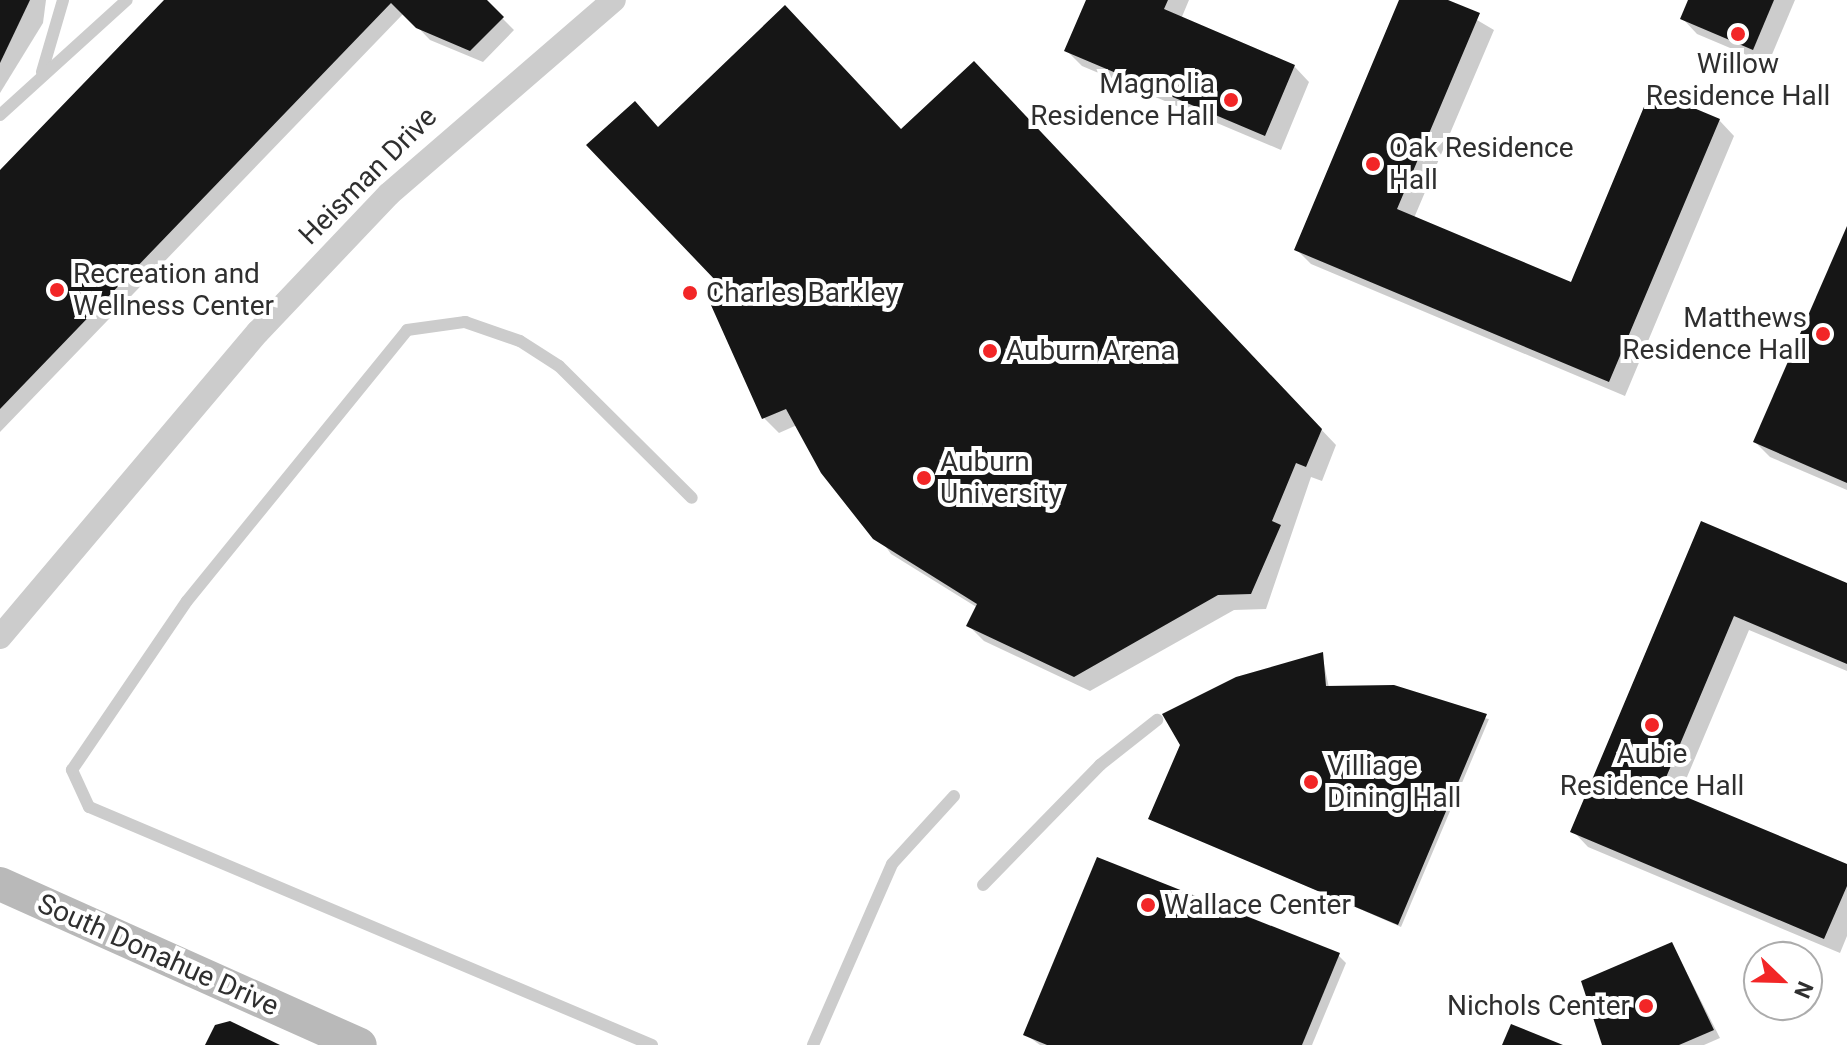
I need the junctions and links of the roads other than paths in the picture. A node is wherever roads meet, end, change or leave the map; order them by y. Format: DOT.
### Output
graph roads {
  1 [pos="63,0"];
  2 [pos="127,0"];
  3 [pos="614,0"];
  4 [pos="41,75"];
  5 [pos="0,115"];
  6 [pos="692,498"];
  7 [pos="0,637"];
  8 [pos="1157,720"];
  9 [pos="954,796"];
  10 [pos="0,884"];
  11 [pos="983,885"];
  12 [pos="360,1045"];
  13 [pos="652,1045"];
  14 [pos="813,1045"];
  1 -- 4 [label="lane"];
  2 -- 4 [label="lane"];
  3 -- 7 [label="street, Heisman Drive"];
  4 -- 5 [label="lane"];
  6 -- 13 [label="lane"];
  8 -- 11 [label="lane"];
  9 -- 14 [label="lane"];
  10 -- 12 [label="street, South Donahue Drive"];
}
